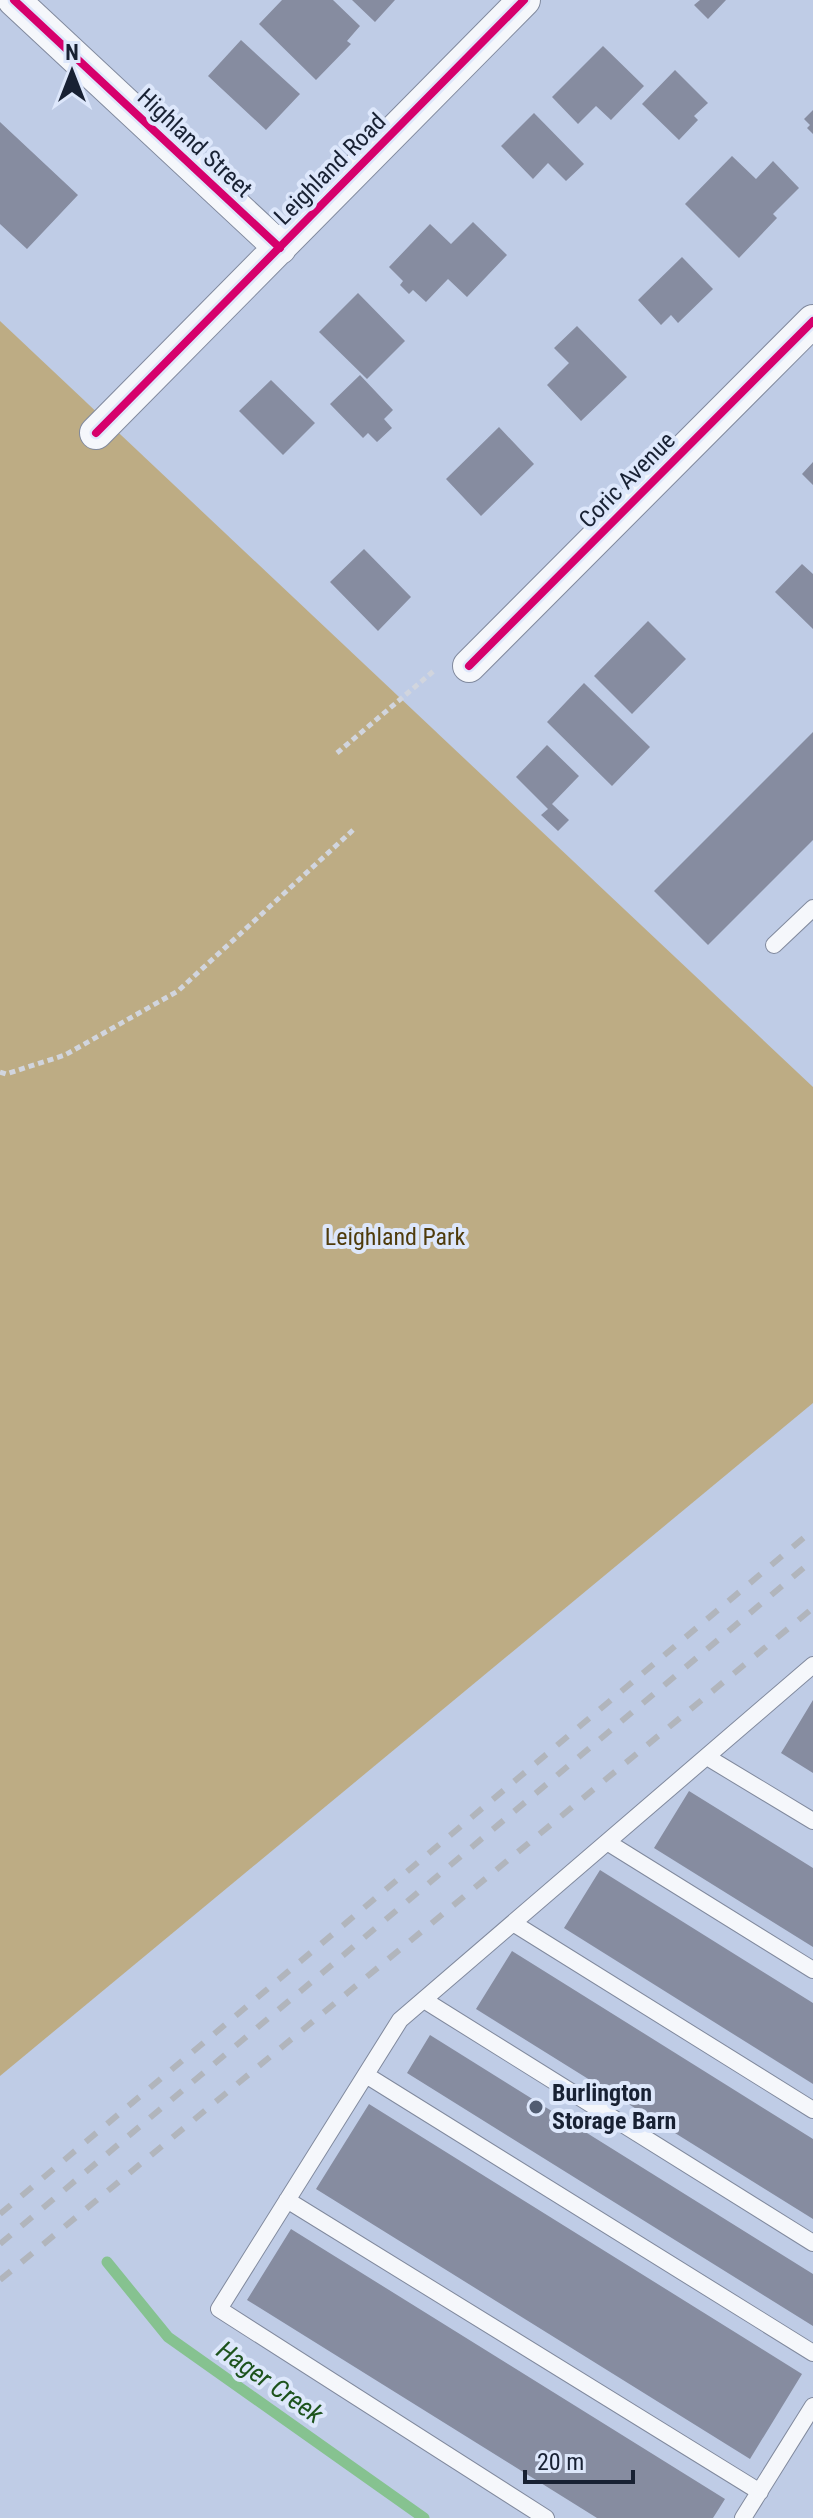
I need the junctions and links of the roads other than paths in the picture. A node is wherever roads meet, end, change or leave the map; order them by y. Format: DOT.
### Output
graph roads {
  1 [pos="14,0"];
  2 [pos="524,0"];
  3 [pos="280,248"];
  4 [pos="813,321"];
  5 [pos="96,433"];
  6 [pos="469,666"];
  7 [pos="813,908"];
  8 [pos="774,945"];
  9 [pos="813,1665"];
  10 [pos="707,1757"];
  11 [pos="813,1821"];
  12 [pos="607,1842"];
  13 [pos="513,1923"];
  14 [pos="813,1970"];
  15 [pos="424,2000"];
  16 [pos="366,2075"];
  17 [pos="813,2110"];
  18 [pos="287,2200"];
  19 [pos="813,2243"];
  20 [pos="813,2353"];
  21 [pos="813,2406"];
  22 [pos="760,2492"];
  23 [pos="546,2518"];
  24 [pos="743,2518"];
  1 -- 3 [label="street, Highland Street"];
  2 -- 3 [label="street, Leighland Road"];
  3 -- 5 [label="street, Leighland Road"];
  4 -- 6 [label="street, Coric Avenue"];
  7 -- 8 [label="lane"];
  9 -- 10 [label="lane"];
  10 -- 11 [label="lane"];
  10 -- 12 [label="lane"];
  12 -- 13 [label="lane"];
  12 -- 14 [label="lane"];
  13 -- 15 [label="lane"];
  13 -- 17 [label="lane"];
  15 -- 16 [label="lane"];
  15 -- 19 [label="lane"];
  16 -- 18 [label="lane"];
  16 -- 20 [label="lane"];
  18 -- 22 [label="lane"];
  18 -- 23 [label="lane"];
  21 -- 22 [label="lane"];
  22 -- 24 [label="lane"];
}
